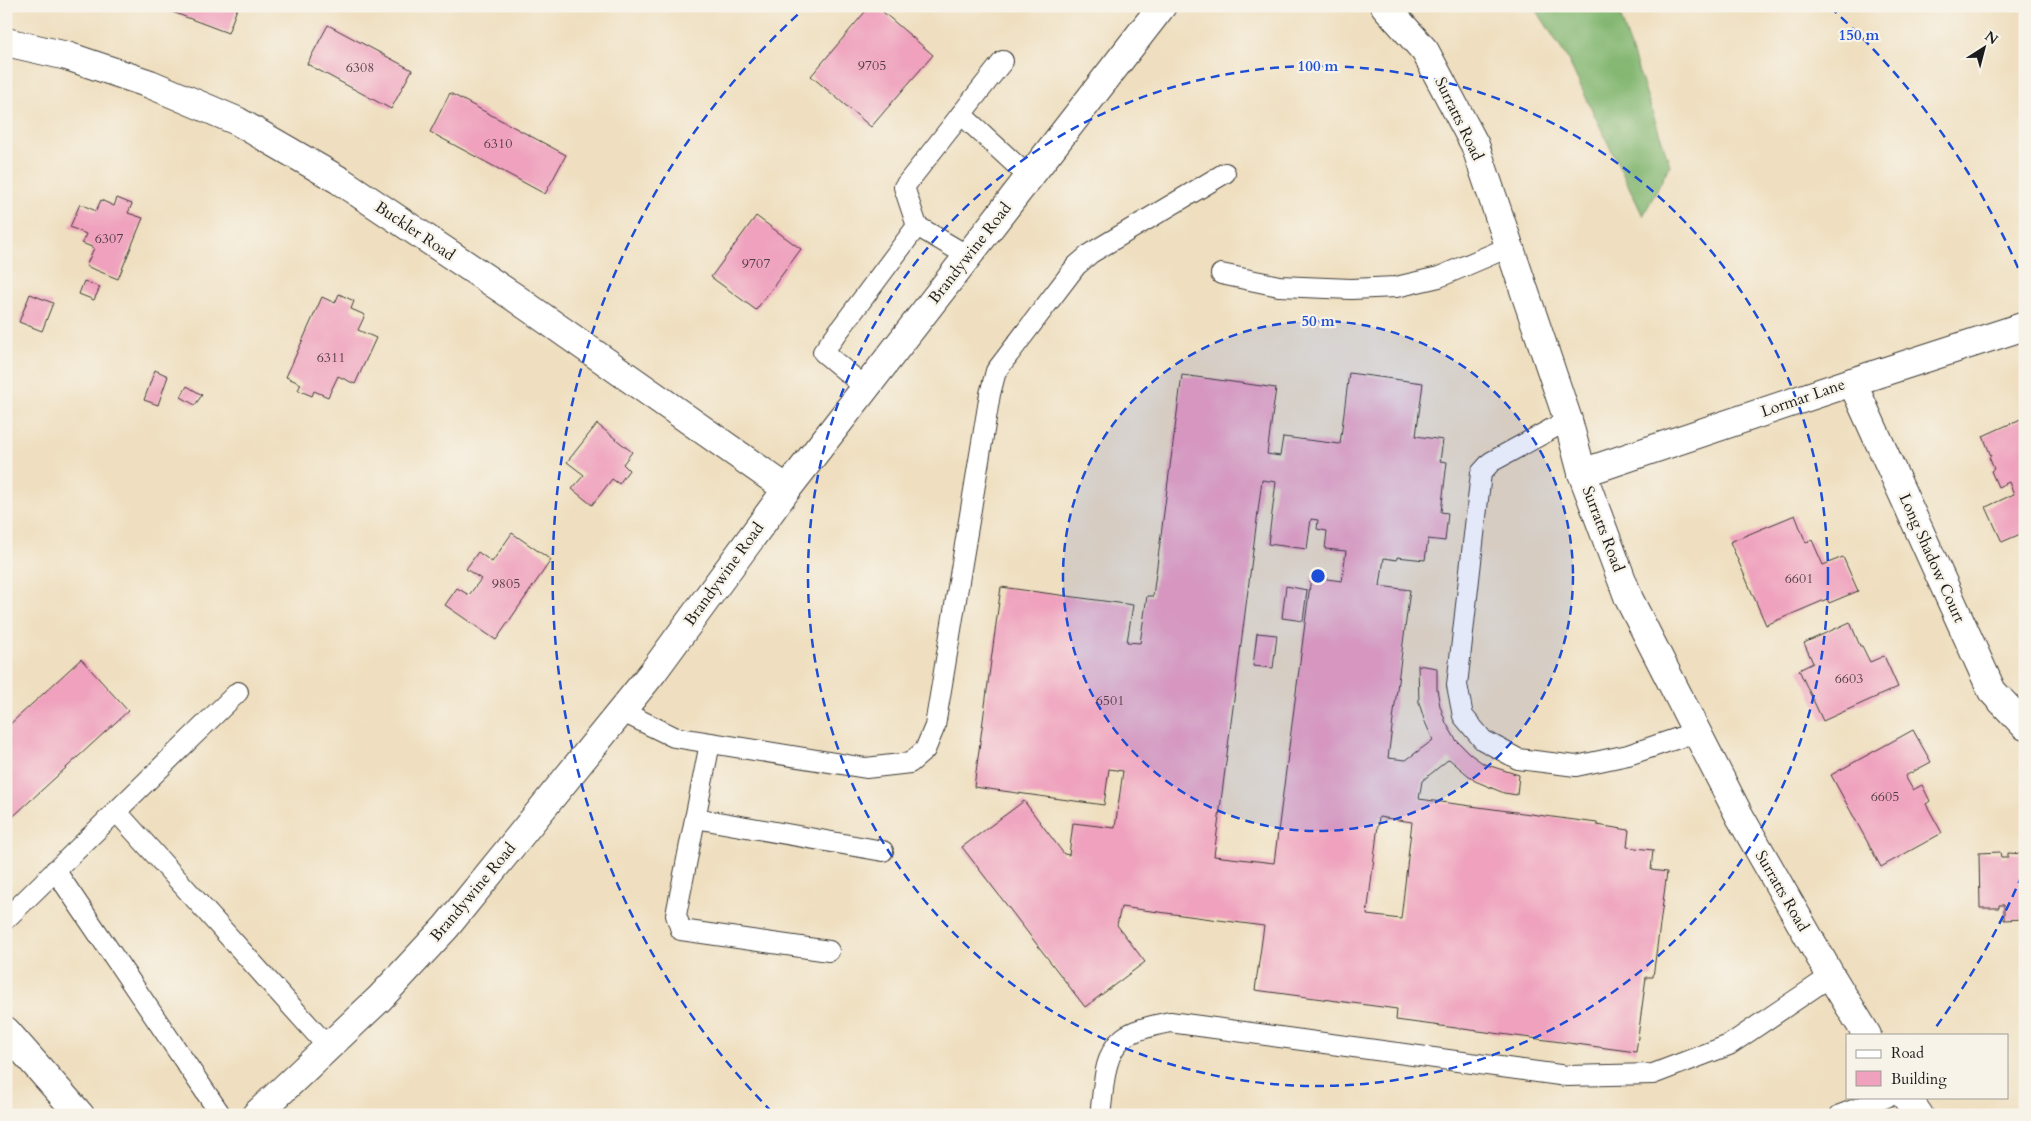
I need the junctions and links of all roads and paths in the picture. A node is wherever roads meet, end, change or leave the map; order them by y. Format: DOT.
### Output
graph roads {
  1 [pos="1162,6"];
  2 [pos="1385,6"];
  3 [pos="6,42"];
  4 [pos="1003,61"];
  5 [pos="961,114"];
  6 [pos="1225,173"];
  7 [pos="1029,177"];
  8 [pos="917,226"];
  9 [pos="1509,247"];
  10 [pos="968,256"];
  11 [pos="1221,274"];
  12 [pos="2025,326"];
  13 [pos="1852,382"];
  14 [pos="866,388"];
  15 [pos="1568,420"];
  16 [pos="1582,473"];
  17 [pos="787,488"];
  18 [pos="238,692"];
  19 [pos="621,711"];
  20 [pos="2025,726"];
  21 [pos="1696,732"];
  22 [pos="710,743"];
  23 [pos="116,811"];
  24 [pos="695,818"];
  25 [pos="883,851"];
  26 [pos="56,870"];
  27 [pos="6,919"];
  28 [pos="829,951"];
  29 [pos="1831,976"];
  30 [pos="6,1031"];
  31 [pos="1866,1034"];
  32 [pos="328,1047"];
  33 [pos="1884,1098"];
  34 [pos="1907,1098"];
  35 [pos="80,1115"];
  36 [pos="221,1115"];
  37 [pos="256,1115"];
  38 [pos="1100,1115"];
  39 [pos="1840,1115"];
  40 [pos="1919,1115"];
  1 -- 7 [label="main road, Brandywine Road"];
  2 -- 9 [label="main road, Surratts Road"];
  3 -- 17 [label="main road, Buckler Road"];
  4 -- 5 [label="lane"];
  5 -- 7 [label="lane"];
  5 -- 8 [label="lane"];
  6 -- 22 [label="lane"];
  7 -- 10 [label="main road, Brandywine Road"];
  8 -- 10 [label="lane"];
  8 -- 14 [label="lane"];
  9 -- 11 [label="lane"];
  9 -- 15 [label="main road, Surratts Road"];
  10 -- 14 [label="main road, Brandywine Road"];
  12 -- 13 [label="main road, Lormar Lane"];
  13 -- 16 [label="main road, Lormar Lane"];
  13 -- 20 [label="main road, Long Shadow Court"];
  14 -- 17 [label="main road, Brandywine Road"];
  15 -- 16 [label="main road, Surratts Road"];
  15 -- 21 [label="lane"];
  16 -- 21 [label="main road, Surratts Road"];
  17 -- 19 [label="main road, Brandywine Road"];
  18 -- 23 [label="lane"];
  19 -- 22 [label="lane"];
  19 -- 32 [label="main road, Brandywine Road"];
  21 -- 29 [label="main road, Surratts Road"];
  22 -- 24 [label="lane"];
  23 -- 26 [label="lane"];
  23 -- 32 [label="lane"];
  24 -- 25 [label="lane"];
  24 -- 28 [label="lane"];
  26 -- 27 [label="lane"];
  26 -- 36 [label="lane"];
  29 -- 31 [label="main road, Surratts Road"];
  29 -- 38 [label="lane"];
  30 -- 35 [label="main road"];
  32 -- 37 [label="main road, Brandywine Road"];
  33 -- 39 [label="lane"];
  34 -- 40 [label="main road"];
}
